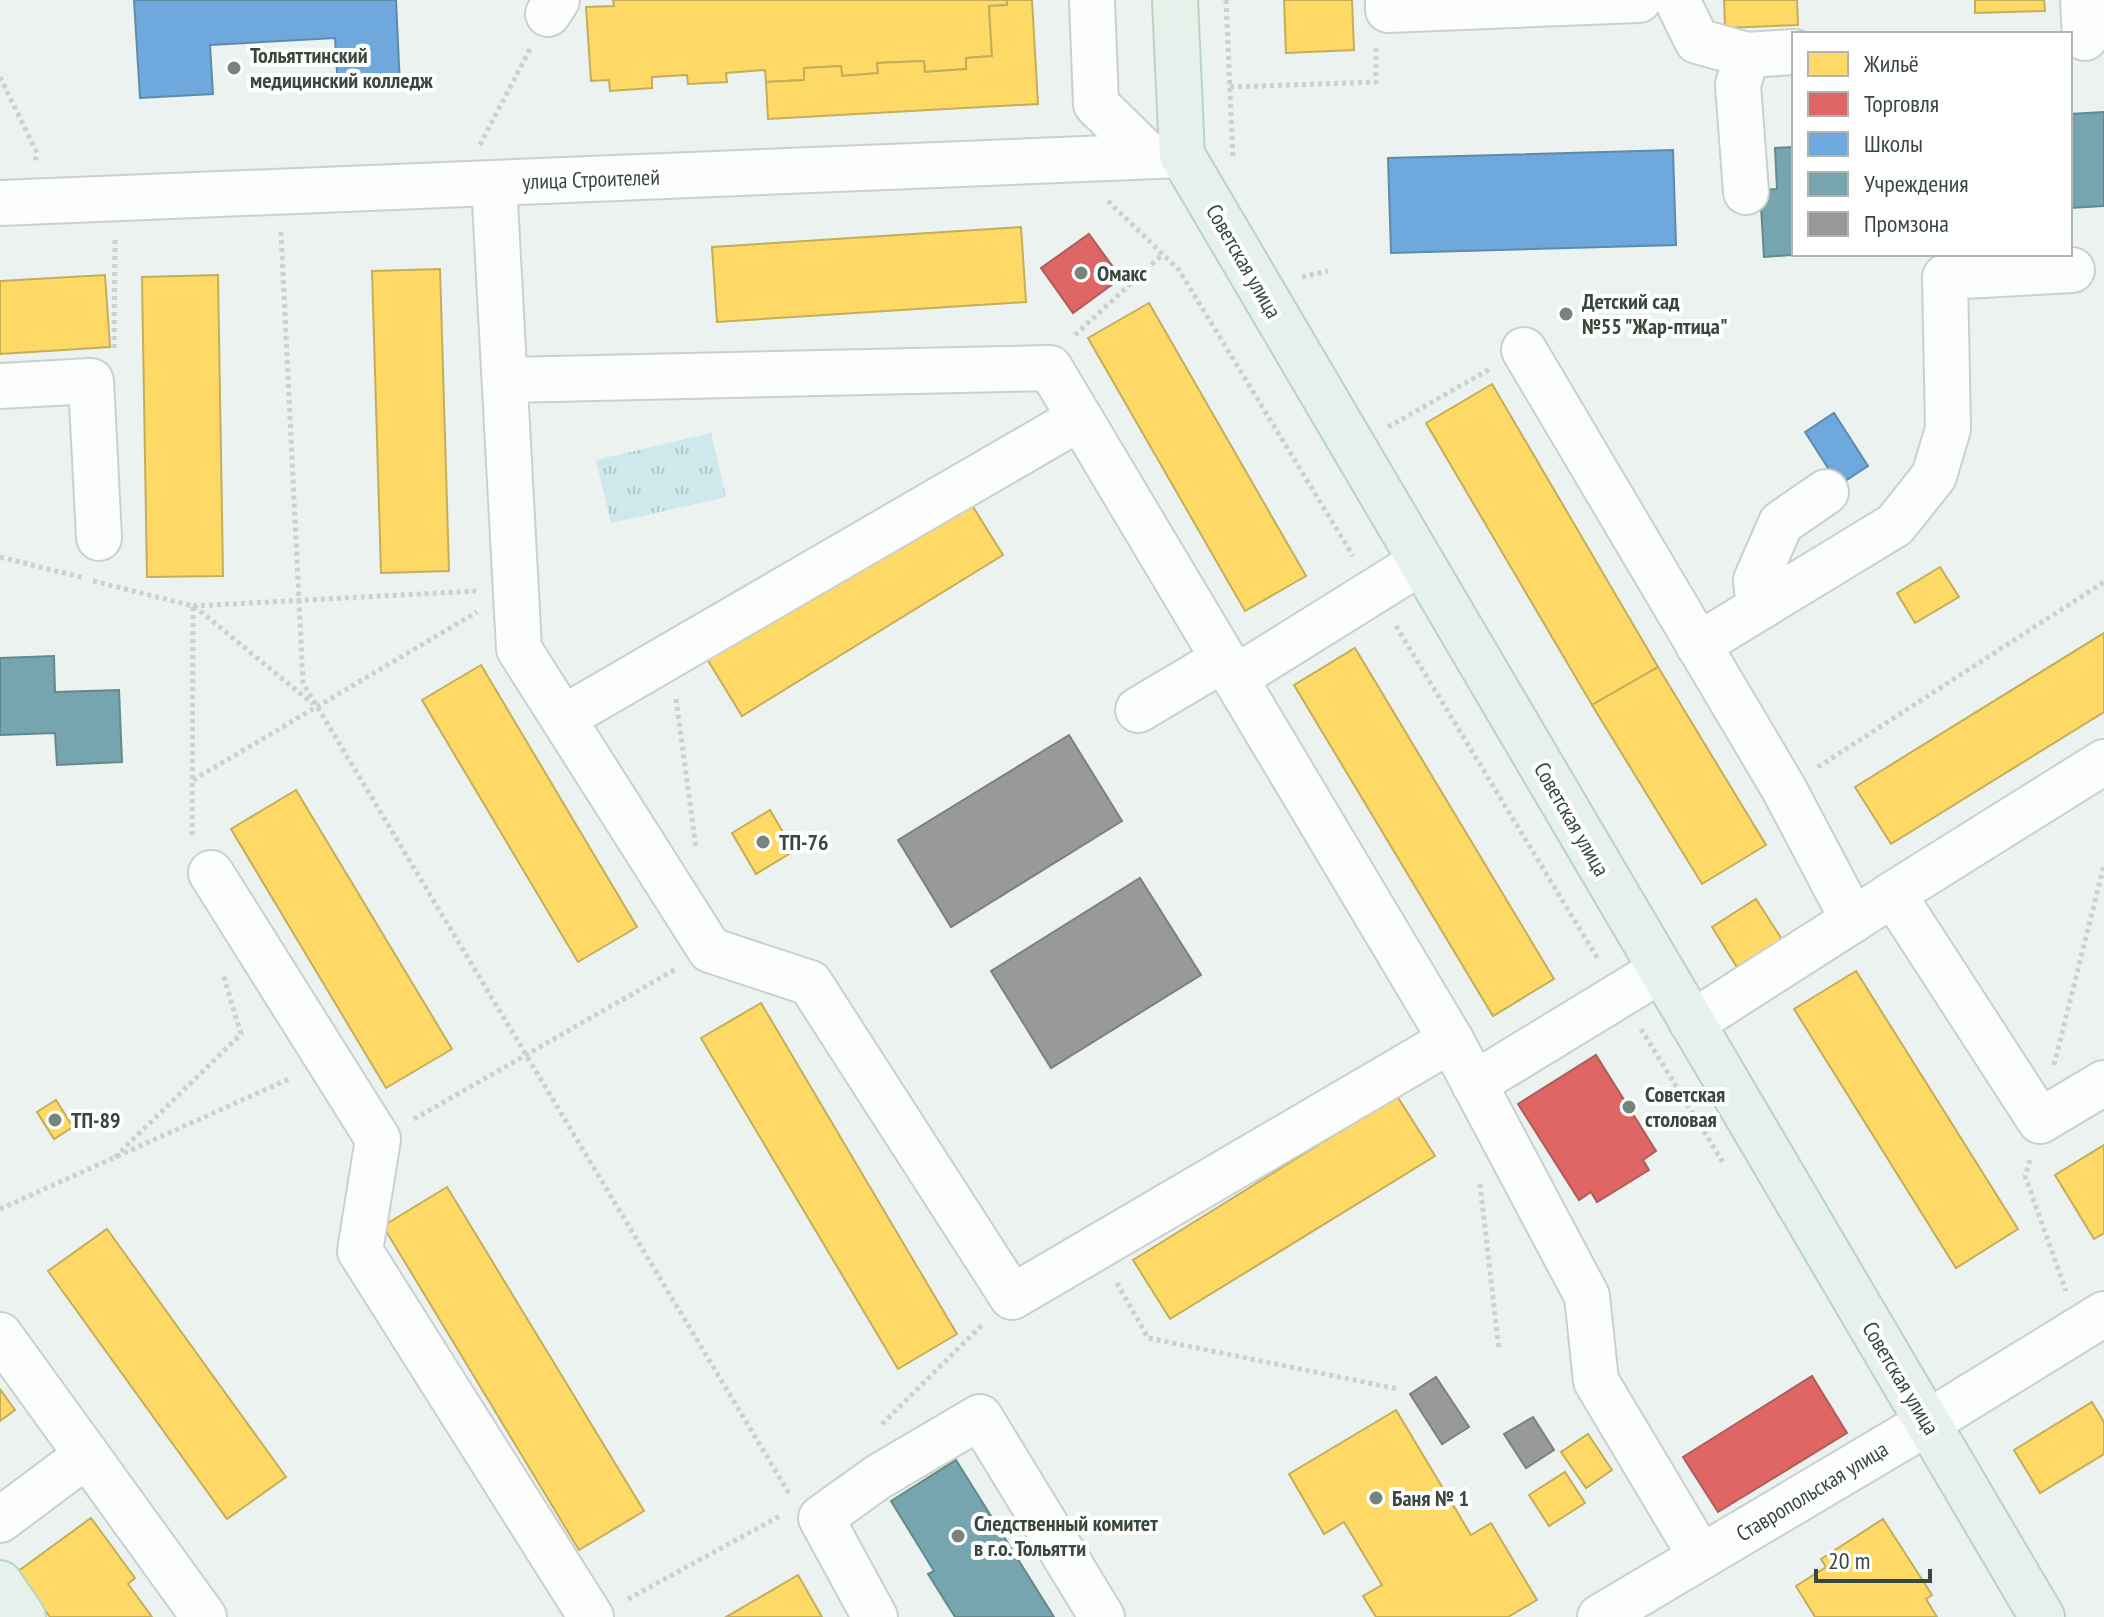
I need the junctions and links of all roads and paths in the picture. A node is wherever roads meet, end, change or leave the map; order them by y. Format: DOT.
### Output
graph roads {
  1 [pos="1092,0"];
  2 [pos="1175,0"];
  3 [pos="1639,0"];
  4 [pos="1677,0"];
  5 [pos="1388,5"];
  6 [pos="553,7"];
  7 [pos="1792,52"];
  8 [pos="1747,55"];
  9 [pos="0,77"];
  10 [pos="1230,87"];
  11 [pos="1166,156"];
  12 [pos="485,168"];
  13 [pos="34,170"];
  14 [pos="279,191"];
  15 [pos="1746,192"];
  16 [pos="0,203"];
  17 [pos="115,233"];
  18 [pos="1163,254"];
  19 [pos="1179,270"];
  20 [pos="2072,270"];
  21 [pos="1328,271"];
  22 [pos="1298,278"];
  23 [pos="1524,350"];
  24 [pos="1039,368"];
  25 [pos="505,380"];
  26 [pos="91,381"];
  27 [pos="0,386"];
  28 [pos="1080,418"];
  29 [pos="1387,427"];
  30 [pos="1826,492"];
  31 [pos="99,538"];
  32 [pos="0,557"];
  33 [pos="1421,562"];
  34 [pos="2104,582"];
  35 [pos="516,589"];
  36 [pos="1374,591"];
  37 [pos="299,600"];
  38 [pos="193,606"];
  39 [pos="1759,608"];
  40 [pos="1698,645"];
  41 [pos="670,656"];
  42 [pos="1229,668"];
  43 [pos="317,707"];
  44 [pos="1138,710"];
  45 [pos="563,718"];
  46 [pos="2104,762"];
  47 [pos="192,780"];
  48 [pos="1784,789"];
  49 [pos="201,857"];
  50 [pos="698,857"];
  51 [pos="1893,894"];
  52 [pos="1853,920"];
  53 [pos="710,950"];
  54 [pos="219,961"];
  55 [pos="1661,970"];
  56 [pos="1620,995"];
  57 [pos="1692,1023"];
  58 [pos="1451,1040"];
  59 [pos="526,1055"];
  60 [pos="329,1061"];
  61 [pos="2104,1083"];
  62 [pos="1474,1084"];
  63 [pos="378,1139"];
  64 [pos="115,1157"];
  65 [pos="1729,1172"];
  66 [pos="1479,1178"];
  67 [pos="0,1209"];
  68 [pos="1097,1247"];
  69 [pos="1012,1297"];
  70 [pos="2104,1314"];
  71 [pos="0,1335"];
  72 [pos="1499,1350"];
  73 [pos="1398,1389"];
  74 [pos="1927,1423"];
  75 [pos="876,1429"];
  76 [pos="87,1455"];
  77 [pos="797,1507"];
  78 [pos="784,1514"];
  79 [pos="0,1520"];
  80 [pos="1701,1557"];
  81 [pos="0,1583"];
  82 [pos="606,1610"];
  83 [pos="23,1617"];
  84 [pos="204,1617"];
  85 [pos="875,1617"];
  86 [pos="1102,1617"];
  87 [pos="1600,1617"];
  88 [pos="2042,1617"];
  1 -- 11 [label="street"];
  2 -- 11 [label="main road, Советская улица"];
  3 -- 5 [label="street"];
  4 -- 8 [label="street"];
  5 -- 10 [label="path"];
  6 -- 12 [label="path"];
  7 -- 8 [label="street"];
  8 -- 15 [label="street"];
  9 -- 13 [label="path"];
  11 -- 12 [label="street, улица Строителей"];
  11 -- 33 [label="main road, Советская улица"];
  12 -- 14 [label="street, улица Строителей"];
  12 -- 25 [label="street"];
  14 -- 16 [label="street, улица Строителей"];
  14 -- 37 [label="path"];
  17 -- 26 [label="path"];
  18 -- 24 [label="path"];
  19 -- 36 [label="path"];
  20 -- 39 [label="street"];
  21 -- 22 [label="path"];
  23 -- 29 [label="path"];
  23 -- 40 [label="street"];
  24 -- 25 [label="street"];
  24 -- 28 [label="street"];
  25 -- 35 [label="street"];
  26 -- 27 [label="street"];
  26 -- 31 [label="street"];
  28 -- 41 [label="street"];
  28 -- 42 [label="street"];
  30 -- 39 [label="street"];
  32 -- 38 [label="path"];
  33 -- 36 [label="street"];
  33 -- 55 [label="main road, Советская улица"];
  34 -- 48 [label="path"];
  35 -- 37 [label="path"];
  35 -- 43 [label="path"];
  35 -- 45 [label="street"];
  36 -- 42 [label="street"];
  36 -- 56 [label="path"];
  37 -- 38 [label="path"];
  37 -- 43 [label="path"];
  38 -- 43 [label="path"];
  38 -- 47 [label="path"];
  39 -- 40 [label="street"];
  40 -- 48 [label="street"];
  41 -- 45 [label="street"];
  41 -- 50 [label="path"];
  42 -- 44 [label="street"];
  42 -- 58 [label="street"];
  43 -- 47 [label="path"];
  43 -- 59 [label="path"];
  45 -- 53 [label="street"];
  46 -- 51 [label="street"];
  47 -- 49 [label="path"];
  48 -- 52 [label="street"];
  49 -- 60 [label="street"];
  51 -- 52 [label="street"];
  51 -- 61 [label="street"];
  52 -- 57 [label="street"];
  53 -- 59 [label="path"];
  53 -- 69 [label="street"];
  54 -- 64 [label="path"];
  55 -- 56 [label="street"];
  55 -- 57 [label="main road, Советская улица"];
  56 -- 62 [label="street"];
  56 -- 65 [label="path"];
  57 -- 74 [label="main road, Советская улица"];
  58 -- 62 [label="street"];
  58 -- 68 [label="street"];
  59 -- 63 [label="path"];
  59 -- 77 [label="path"];
  60 -- 63 [label="street"];
  60 -- 64 [label="path"];
  62 -- 80 [label="street"];
  63 -- 82 [label="street"];
  64 -- 67 [label="path"];
  66 -- 72 [label="path"];
  68 -- 69 [label="street"];
  68 -- 73 [label="path"];
  69 -- 75 [label="path"];
  70 -- 74 [label="street, Ставропольская улица"];
  71 -- 76 [label="street"];
  74 -- 80 [label="street, Ставропольская улица"];
  74 -- 88 [label="main road, Советская улица"];
  76 -- 79 [label="street"];
  76 -- 84 [label="street"];
  78 -- 82 [label="path"];
  80 -- 87 [label="street, Ставропольская улица"];
  81 -- 83 [label="main road"];
  85 -- 86 [label="street"];
}
